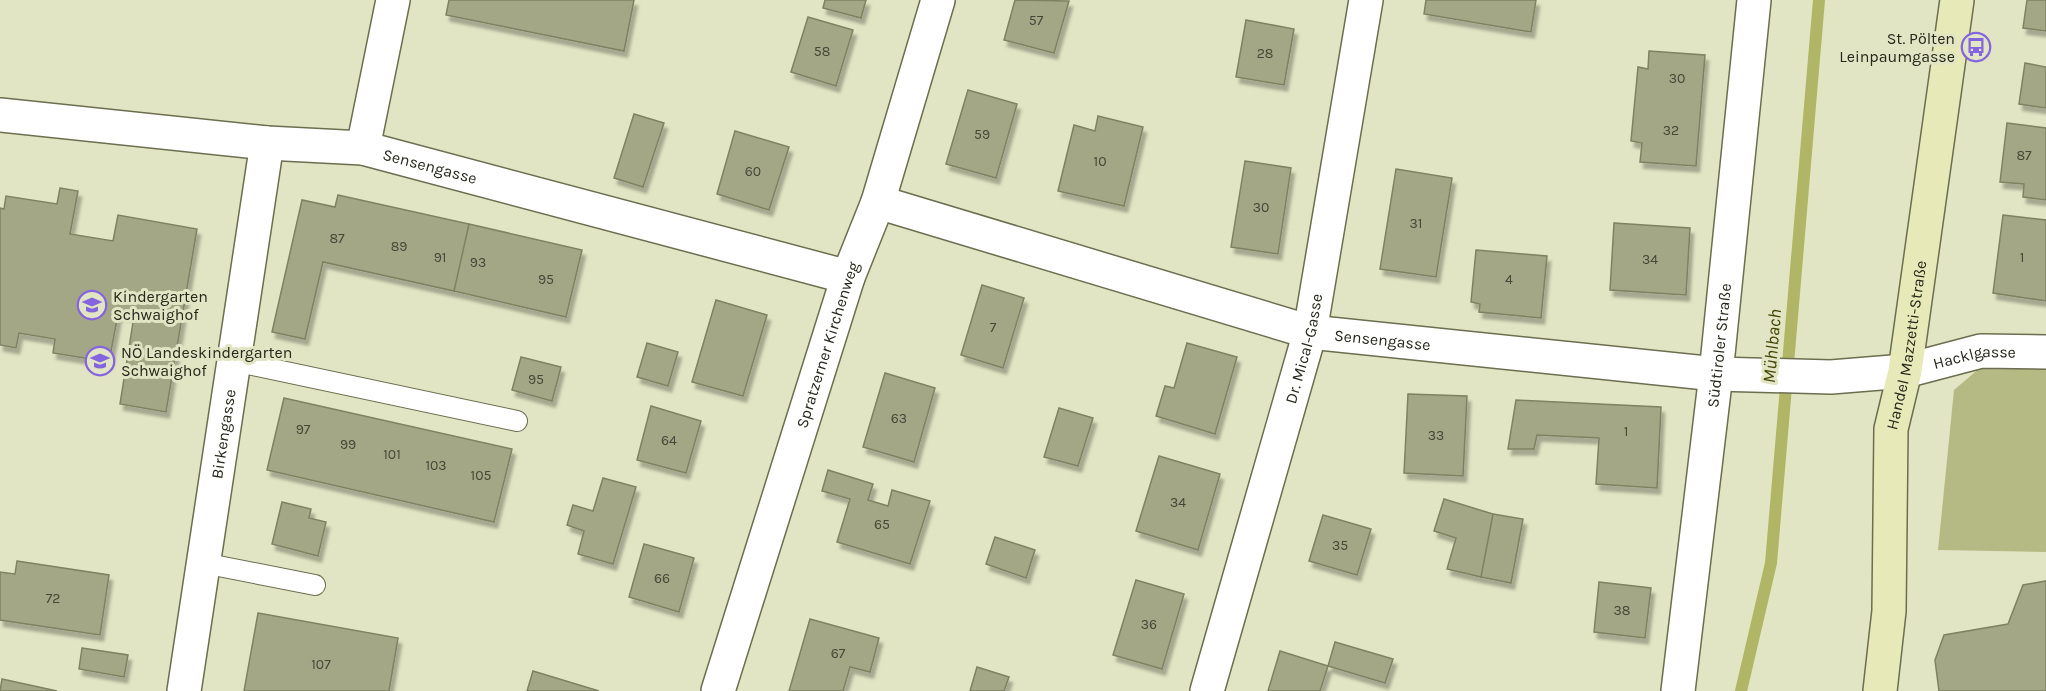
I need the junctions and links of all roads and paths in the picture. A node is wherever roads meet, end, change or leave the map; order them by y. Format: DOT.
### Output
graph roads {
  1 [pos="393,0"];
  2 [pos="938,0"];
  3 [pos="1366,0"];
  4 [pos="1754,0"];
  5 [pos="1957,0"];
  6 [pos="0,115"];
  7 [pos="267,143"];
  8 [pos="363,148"];
  9 [pos="878,202"];
  10 [pos="848,277"];
  11 [pos="1310,332"];
  12 [pos="2046,352"];
  13 [pos="234,361"];
  14 [pos="1905,371"];
  15 [pos="1716,374"];
  16 [pos="517,421"];
  17 [pos="203,563"];
  18 [pos="315,585"];
  19 [pos="184,691"];
  20 [pos="718,691"];
  21 [pos="1208,691"];
  22 [pos="1678,691"];
  23 [pos="1880,691"];
  1 -- 8 [label="street"];
  2 -- 9 [label="street, Spratzerner Kirchenweg"];
  3 -- 11 [label="street, Dr. Mical-Gasse"];
  4 -- 15 [label="street, Südtiroler Straße"];
  5 -- 14 [label="street, Handel Mazzetti-Straße"];
  6 -- 7 [label="street, Sensengasse"];
  7 -- 8 [label="street, Sensengasse"];
  7 -- 13 [label="street, Birkengasse"];
  8 -- 10 [label="street, Sensengasse"];
  9 -- 10 [label="street, Spratzerner Kirchenweg"];
  9 -- 11 [label="street, Sensengasse"];
  10 -- 20 [label="street, Spratzerner Kirchenweg"];
  11 -- 15 [label="street, Sensengasse"];
  11 -- 21 [label="street, Dr. Mical-Gasse"];
  12 -- 14 [label="street, Hacklgasse"];
  13 -- 16 [label="lane"];
  13 -- 17 [label="street, Birkengasse"];
  14 -- 15 [label="street, Sensengasse"];
  14 -- 23 [label="street, Handel Mazzetti-Straße"];
  15 -- 22 [label="street, Südtiroler Straße"];
  17 -- 18 [label="lane"];
  17 -- 19 [label="street, Birkengasse"];
}
